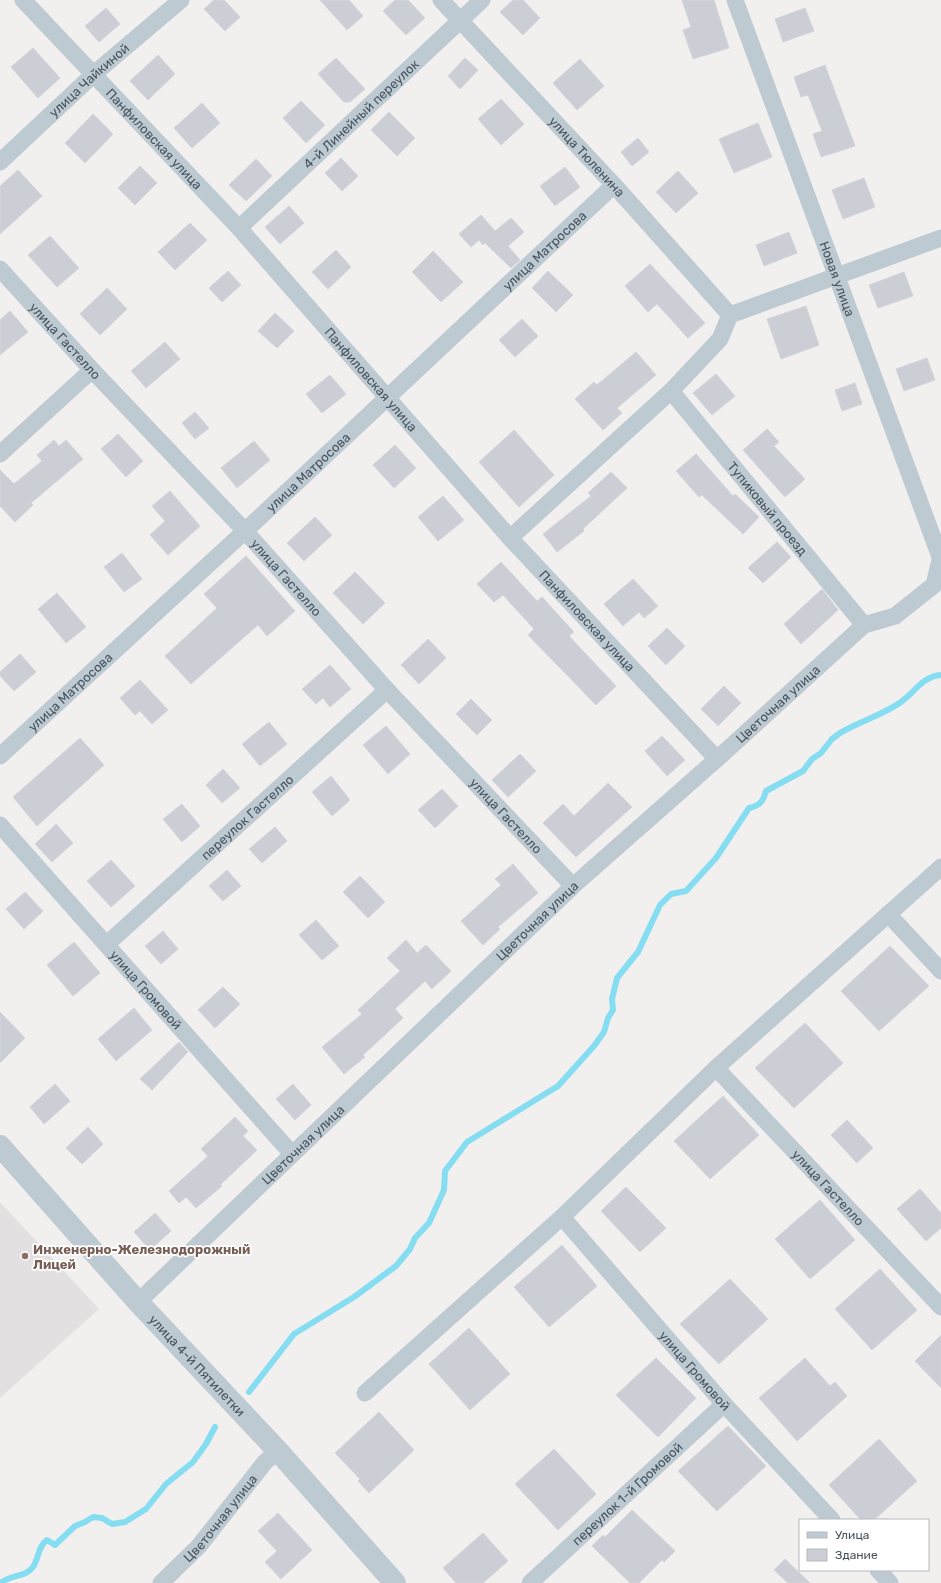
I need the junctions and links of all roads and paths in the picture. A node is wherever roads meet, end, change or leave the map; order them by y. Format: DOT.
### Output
graph roads {
  1 [pos="23,0"];
  2 [pos="181,0"];
  3 [pos="441,0"];
  4 [pos="482,0"];
  5 [pos="735,0"];
  6 [pos="461,20"];
  7 [pos="95,73"];
  8 [pos="0,162"];
  9 [pos="614,186"];
  10 [pos="239,228"];
  11 [pos="941,238"];
  12 [pos="0,269"];
  13 [pos="836,276"];
  14 [pos="730,315"];
  15 [pos="92,370"];
  16 [pos="671,391"];
  17 [pos="387,398"];
  18 [pos="0,454"];
  19 [pos="245,531"];
  20 [pos="510,538"];
  21 [pos="940,557"];
  22 [pos="864,625"];
  23 [pos="387,690"];
  24 [pos="0,756"];
  25 [pos="717,759"];
  26 [pos="0,825"];
  27 [pos="941,867"];
  28 [pos="573,886"];
  29 [pos="888,914"];
  30 [pos="107,944"];
  31 [pos="941,971"];
  32 [pos="716,1068"];
  33 [pos="0,1146"];
  34 [pos="292,1154"];
  35 [pos="562,1217"];
  36 [pos="138,1302"];
  37 [pos="941,1307"];
  38 [pos="365,1393"];
  39 [pos="724,1404"];
  40 [pos="278,1451"];
  41 [pos="831,1519"];
  42 [pos="161,1583"];
  43 [pos="395,1583"];
  44 [pos="530,1583"];
  1 -- 7 [label="street, Панфиловская улица"];
  2 -- 7 [label="street, улица Чайкиной"];
  3 -- 6 [label="street, улица Тюленина"];
  4 -- 6 [label="street, 4-й Линейный переулок"];
  5 -- 13 [label="street, Новая улица"];
  6 -- 9 [label="street, улица Тюленина"];
  6 -- 10 [label="street, 4-й Линейный переулок"];
  7 -- 8 [label="street, улица Чайкиной"];
  7 -- 10 [label="street, Панфиловская улица"];
  9 -- 14 [label="street, улица Тюленина"];
  9 -- 17 [label="street, улица Матросова"];
  10 -- 17 [label="street, Панфиловская улица"];
  11 -- 13 [label="street"];
  12 -- 15 [label="street, улица Гастелло"];
  13 -- 14 [label="street"];
  13 -- 21 [label="street, Новая улица"];
  14 -- 16 [label="street"];
  15 -- 18 [label="street"];
  15 -- 19 [label="street, улица Гастелло"];
  16 -- 20 [label="street"];
  16 -- 22 [label="street, Тупиковый проезд"];
  17 -- 19 [label="street, улица Матросова"];
  17 -- 20 [label="street, Панфиловская улица"];
  19 -- 23 [label="street, улица Гастелло"];
  19 -- 24 [label="street, улица Матросова"];
  20 -- 25 [label="street, Панфиловская улица"];
  21 -- 22 [label="street, Цветочная улица"];
  22 -- 25 [label="street, Цветочная улица"];
  23 -- 28 [label="street, улица Гастелло"];
  23 -- 30 [label="street, переулок Гастелло"];
  25 -- 28 [label="street, Цветочная улица"];
  26 -- 30 [label="street, улица Громовой"];
  27 -- 29 [label="street"];
  28 -- 34 [label="street, Цветочная улица"];
  29 -- 31 [label="street"];
  29 -- 32 [label="street"];
  30 -- 34 [label="street, улица Громовой"];
  32 -- 35 [label="street"];
  32 -- 37 [label="street, улица Гастелло"];
  33 -- 36 [label="street, улица 4-й Пятилетки"];
  34 -- 36 [label="street, Цветочная улица"];
  35 -- 38 [label="street"];
  35 -- 39 [label="street, улица Громовой"];
  36 -- 40 [label="street, улица 4-й Пятилетки"];
  39 -- 41 [label="street, улица Громовой"];
  39 -- 44 [label="street, переулок 1-й Громовой"];
  40 -- 42 [label="street, Цветочная улица"];
  40 -- 43 [label="street, улица 4-й Пятилетки"];
}
